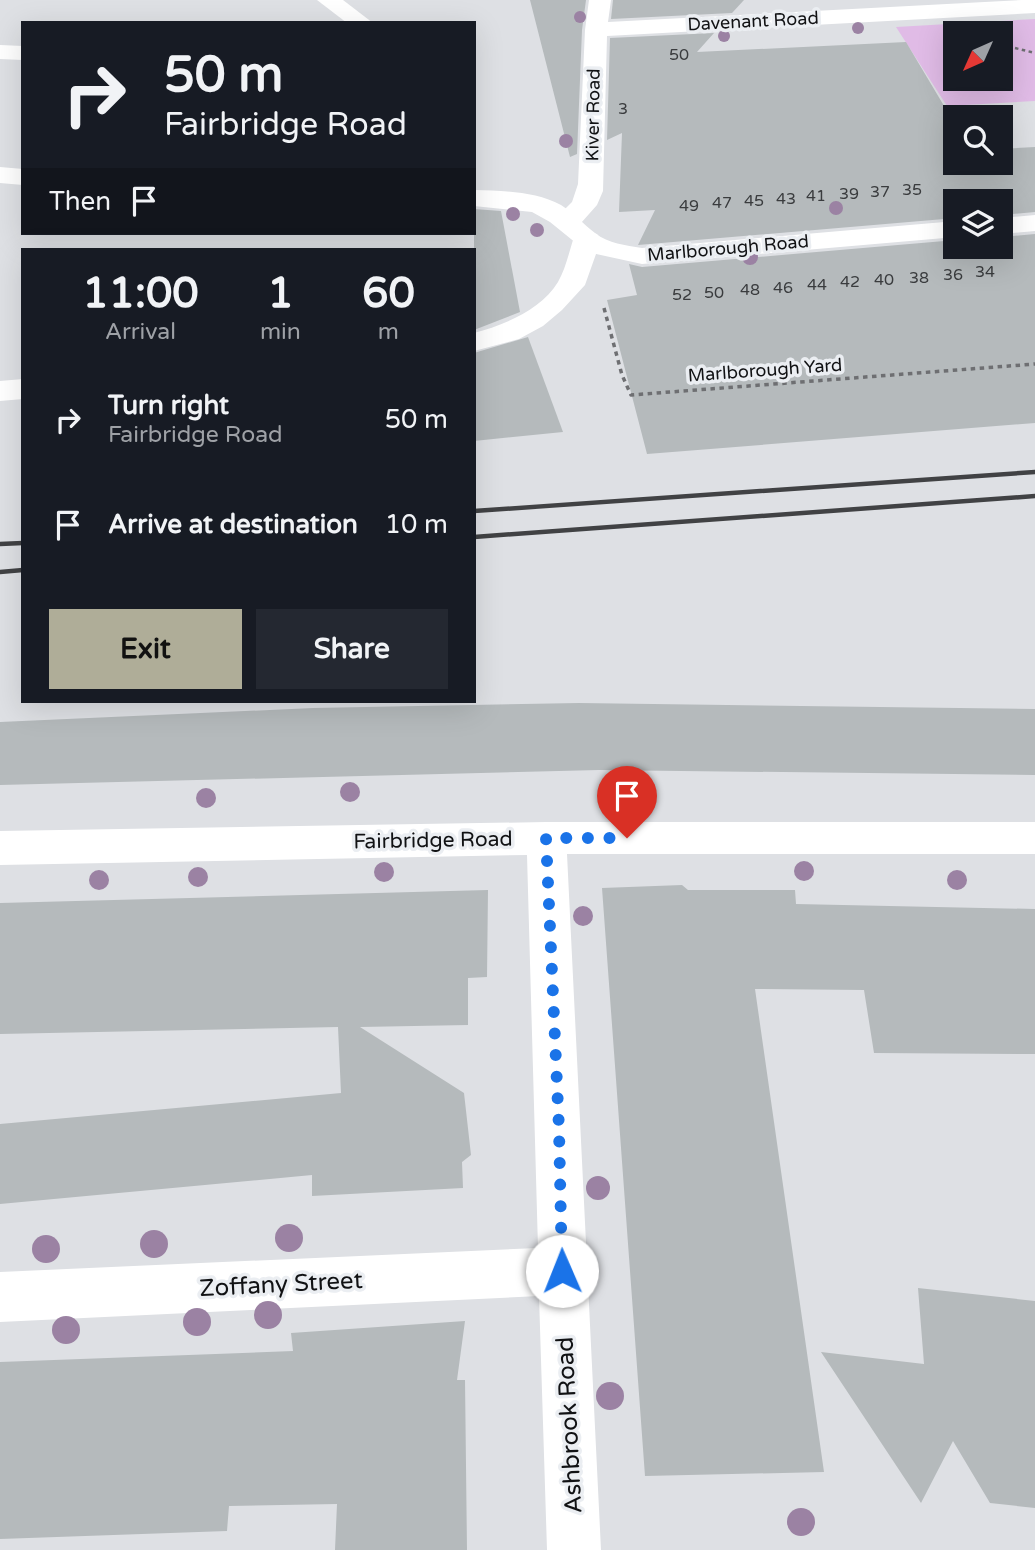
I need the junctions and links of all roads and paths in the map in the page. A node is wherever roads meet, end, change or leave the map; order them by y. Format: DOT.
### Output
graph roads {
  1 [pos="328,0"];
  2 [pos="600,0"];
  3 [pos="1035,6"];
  4 [pos="359,21"];
  5 [pos="596,30"];
  6 [pos="0,52"];
  7 [pos="21,53"];
  8 [pos="0,176"];
  9 [pos="21,177"];
  10 [pos="476,198"];
  11 [pos="566,221"];
  12 [pos="1035,223"];
  13 [pos="1013,225"];
  14 [pos="943,230"];
  15 [pos="587,240"];
  16 [pos="571,285"];
  17 [pos="476,341"];
  18 [pos="1035,364"];
  19 [pos="21,389"];
  20 [pos="0,391"];
  21 [pos="546,838"];
  22 [pos="1035,838"];
  23 [pos="0,848"];
  24 [pos="562,1271"];
  25 [pos="0,1297"];
  26 [pos="574,1550"];
  1 -- 4 [label="street"];
  2 -- 5 [label="street, Kiver Road"];
  3 -- 5 [label="street, Davenant Road"];
  5 -- 11 [label="street, Kiver Road"];
  6 -- 7 [label="street"];
  8 -- 9 [label="street"];
  10 -- 11 [label="street, Marlborough Road"];
  11 -- 15 [label="street, Marlborough Road"];
  12 -- 13 [label="street"];
  14 -- 15 [label="street, Marlborough Road"];
  15 -- 16 [label="street"];
  16 -- 17 [label="street"];
  16 -- 18 [label="path, Marlborough Yard"];
  19 -- 20 [label="street"];
  21 -- 22 [label="street, Fairbridge Road"];
  21 -- 23 [label="street, Fairbridge Road"];
  21 -- 24 [label="street, Ashbrook Road"];
  24 -- 25 [label="street, Zoffany Street"];
  24 -- 26 [label="street, Ashbrook Road"];
}
